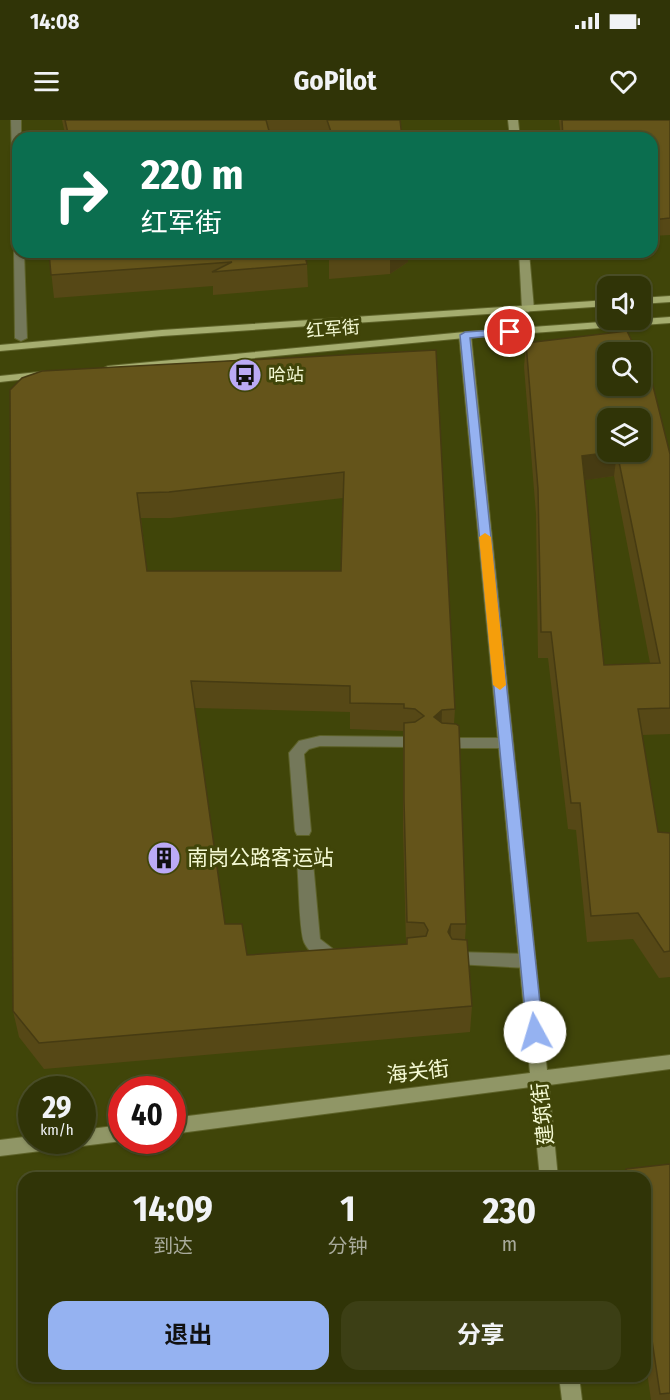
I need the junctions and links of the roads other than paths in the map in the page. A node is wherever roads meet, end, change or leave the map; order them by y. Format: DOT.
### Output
graph roads {
  1 [pos="19,258"];
  2 [pos="524,258"];
  3 [pos="670,299"];
  4 [pos="651,300"];
  5 [pos="597,304"];
  6 [pos="528,309"];
  7 [pos="670,320"];
  8 [pos="465,335"];
  9 [pos="0,338"];
  10 [pos="22,341"];
  11 [pos="0,348"];
  12 [pos="95,370"];
  13 [pos="60,373"];
  14 [pos="0,379"];
  15 [pos="413,742"];
  16 [pos="442,743"];
  17 [pos="506,744"];
  18 [pos="303,831"];
  19 [pos="305,862"];
  20 [pos="357,957"];
  21 [pos="456,958"];
  22 [pos="528,961"];
  23 [pos="670,1062"];
  24 [pos="540,1079"];
  25 [pos="186,1124"];
  26 [pos="0,1139"];
  27 [pos="18,1142"];
  28 [pos="18,1146"];
  29 [pos="0,1149"];
  30 [pos="548,1172"];
  31 [pos="570,1382"];
  32 [pos="572,1400"];
  1 -- 10 [label="street"];
  2 -- 6 [label="street"];
  3 -- 4 [label="main road"];
  5 -- 6 [label="main road, 红军街"];
  6 -- 10 [label="main road, 红军街"];
  7 -- 8 [label="main road, 红军街"];
  8 -- 12 [label="main road, 红军街"];
  8 -- 17 [label="street, 建筑街"];
  9 -- 10 [label="main road"];
  10 -- 11 [label="main road"];
  13 -- 14 [label="main road"];
  15 -- 18 [label="street"];
  16 -- 17 [label="street"];
  17 -- 22 [label="street, 建筑街"];
  19 -- 20 [label="street"];
  21 -- 22 [label="street"];
  22 -- 24 [label="street, 建筑街"];
  23 -- 24 [label="street, 海关街"];
  24 -- 25 [label="street, 海关街"];
  24 -- 30 [label="street, 建筑街"];
  26 -- 27 [label="street"];
  28 -- 29 [label="street"];
  31 -- 32 [label="street"];
}
